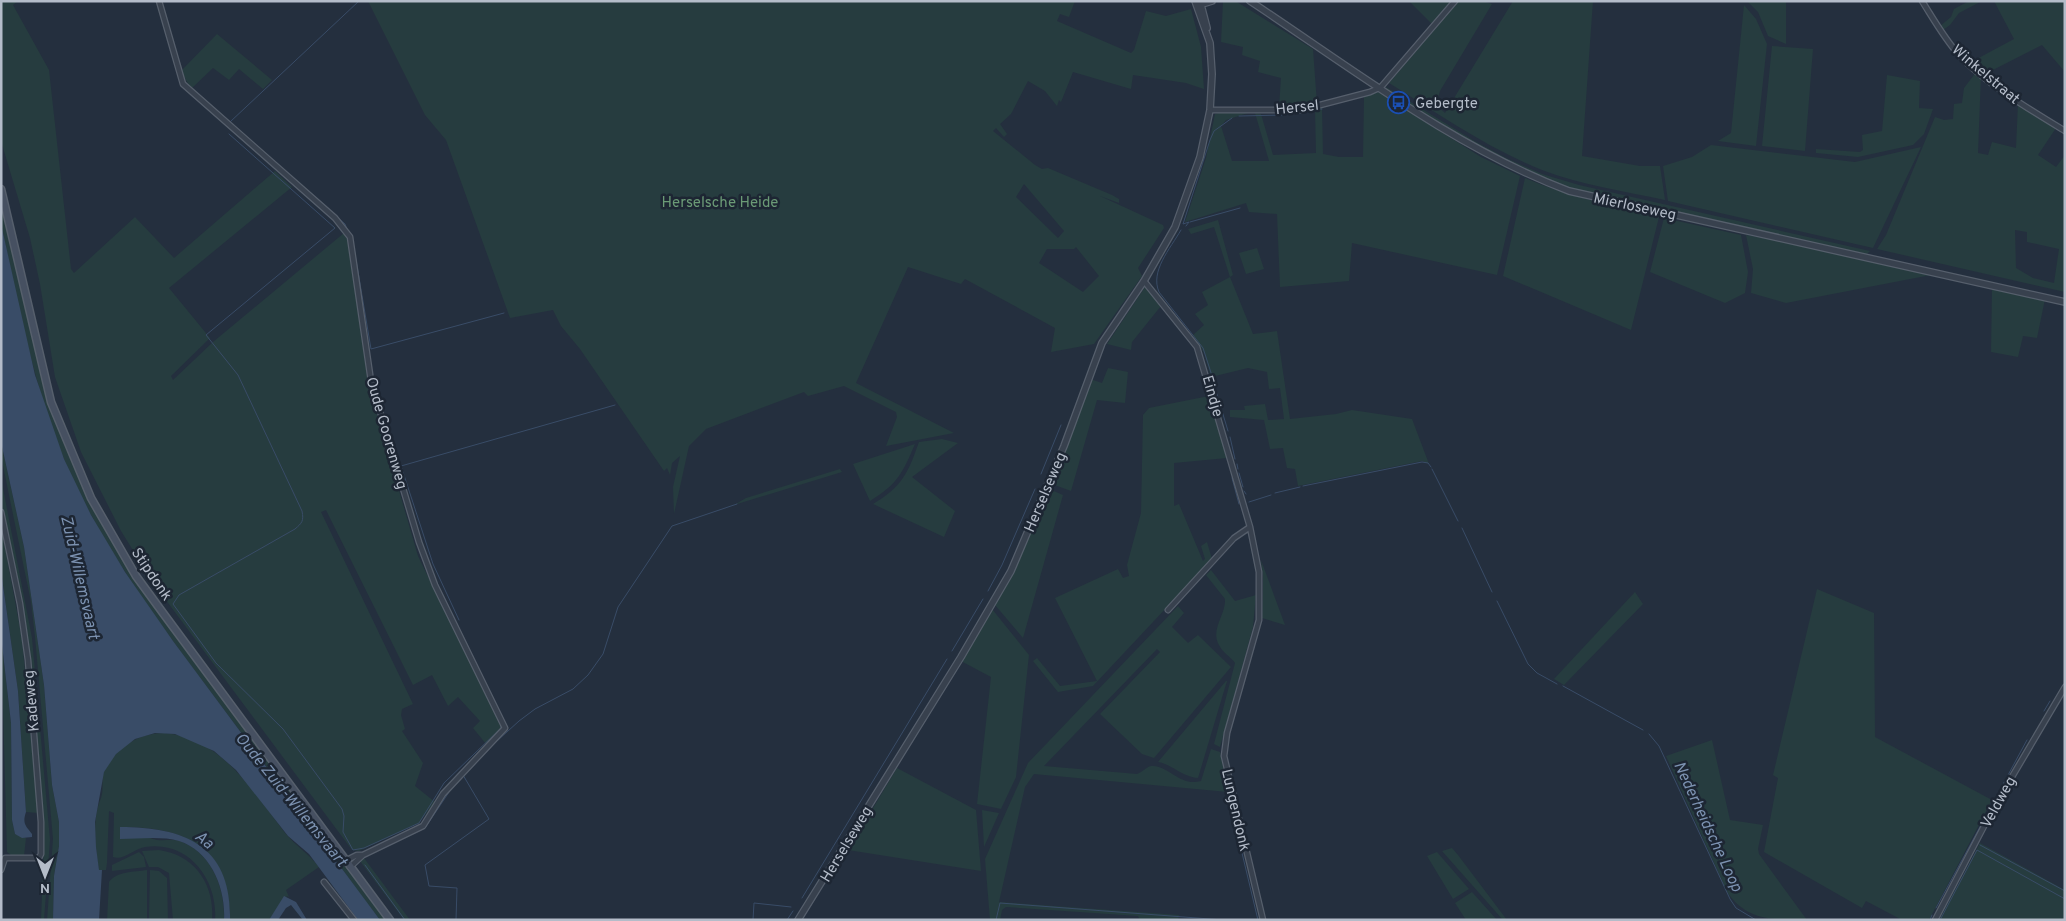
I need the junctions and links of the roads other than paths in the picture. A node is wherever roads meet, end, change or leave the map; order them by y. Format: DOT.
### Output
graph roads {
  1 [pos="159,1"];
  2 [pos="1212,1"];
  3 [pos="1250,1"];
  4 [pos="1455,1"];
  5 [pos="1922,1"];
  6 [pos="1198,3"];
  7 [pos="1381,87"];
  8 [pos="1210,110"];
  9 [pos="2065,131"];
  10 [pos="1,189"];
  11 [pos="1144,281"];
  12 [pos="2065,302"];
  13 [pos="1,512"];
  14 [pos="1250,528"];
  15 [pos="1168,610"];
  16 [pos="1254,643"];
  17 [pos="2065,687"];
  18 [pos="348,864"];
  19 [pos="1,870"];
  20 [pos="324,882"];
  21 [pos="354,920"];
  22 [pos="390,920"];
  23 [pos="798,920"];
  24 [pos="1262,920"];
  25 [pos="1935,920"];
  1 -- 18 [label="street, Oude Goorenweg"];
  2 -- 6 [label="street"];
  3 -- 7 [label="street, Mierloseweg"];
  4 -- 7 [label="street"];
  5 -- 9 [label="street, Winkelstraat"];
  6 -- 8 [label="street, Herselseweg"];
  7 -- 8 [label="street, Hersel"];
  7 -- 12 [label="street, Mierloseweg"];
  8 -- 11 [label="street, Herselseweg"];
  10 -- 18 [label="main road, Stipdonk"];
  11 -- 14 [label="street, Eindje"];
  11 -- 23 [label="street, Herselseweg"];
  13 -- 19 [label="street, Kadeweg"];
  14 -- 15 [label="street"];
  14 -- 16 [label="street, Eindje"];
  16 -- 24 [label="street, Lungendonk"];
  17 -- 25 [label="street, Veldweg"];
  18 -- 22 [label="main road, Stipdonk"];
  20 -- 21 [label="street"];
}
